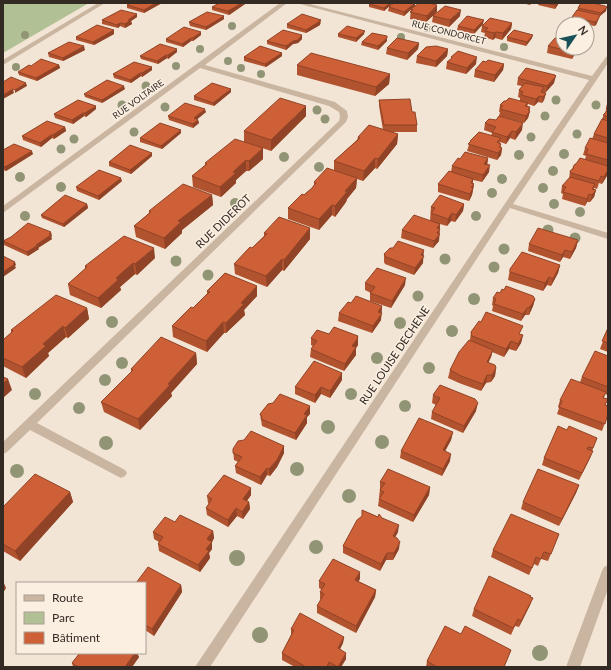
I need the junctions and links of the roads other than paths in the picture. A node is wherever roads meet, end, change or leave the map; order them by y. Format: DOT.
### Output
graph roads {
  1 [pos="102,3"];
  2 [pos="284,3"];
  3 [pos="299,3"];
  4 [pos="608,58"];
  5 [pos="3,63"];
  6 [pos="201,66"];
  7 [pos="594,79"];
  8 [pos="3,200"];
  9 [pos="12,204"];
  10 [pos="508,205"];
  11 [pos="3,210"];
  12 [pos="608,236"];
  13 [pos="29,424"];
  14 [pos="3,449"];
  15 [pos="121,473"];
  16 [pos="608,571"];
  17 [pos="202,667"];
  18 [pos="574,667"];
  1 -- 5 [label="street"];
  2 -- 6 [label="street, RUE VOLTAIRE"];
  3 -- 7 [label="street, RUE CONDORCET"];
  4 -- 7 [label="street, RUE LOUISE DECHENE"];
  6 -- 9 [label="street, RUE VOLTAIRE"];
  6 -- 13 [label="street, RUE DIDEROT"];
  7 -- 10 [label="street, RUE LOUISE DECHENE"];
  8 -- 9 [label="street"];
  9 -- 11 [label="street, RUE VOLTAIRE"];
  10 -- 12 [label="street"];
  10 -- 17 [label="street, RUE LOUISE DECHENE"];
  13 -- 14 [label="street, RUE DIDEROT"];
  13 -- 15 [label="street"];
  16 -- 18 [label="street"];
}
